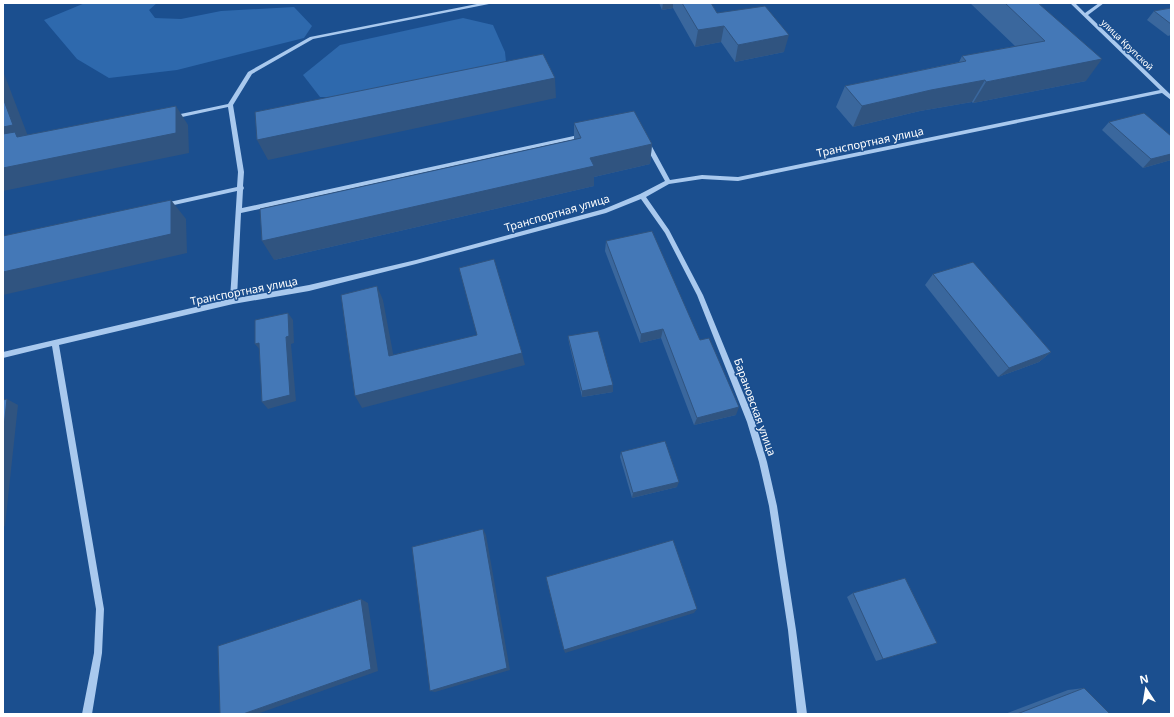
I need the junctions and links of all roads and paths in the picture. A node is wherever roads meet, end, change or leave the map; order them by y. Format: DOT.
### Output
graph roads {
  1 [pos="489,3"];
  2 [pos="1072,3"];
  3 [pos="1102,3"];
  4 [pos="1085,15"];
  5 [pos="1163,91"];
  6 [pos="1171,98"];
  7 [pos="230,104"];
  8 [pos="169,118"];
  9 [pos="588,135"];
  10 [pos="645,140"];
  11 [pos="668,182"];
  12 [pos="241,188"];
  13 [pos="642,196"];
  14 [pos="157,207"];
  15 [pos="240,211"];
  16 [pos="233,301"];
  17 [pos="55,343"];
  18 [pos="3,355"];
  19 [pos="87,714"];
  20 [pos="802,714"];
  1 -- 7 [label="street"];
  2 -- 4 [label="street, улица Крупской"];
  3 -- 4 [label="street"];
  4 -- 5 [label="street, улица Крупской"];
  5 -- 6 [label="street, улица Крупской"];
  5 -- 11 [label="street, Транспортная улица"];
  7 -- 8 [label="street"];
  7 -- 12 [label="street"];
  9 -- 15 [label="street"];
  10 -- 11 [label="street"];
  11 -- 13 [label="street, Транспортная улица"];
  12 -- 14 [label="street"];
  12 -- 15 [label="street"];
  13 -- 16 [label="street, Транспортная улица"];
  13 -- 20 [label="street, Барановская улица"];
  15 -- 16 [label="street"];
  16 -- 17 [label="street, Транспортная улица"];
  17 -- 18 [label="street, Транспортная улица"];
  17 -- 19 [label="street"];
}
